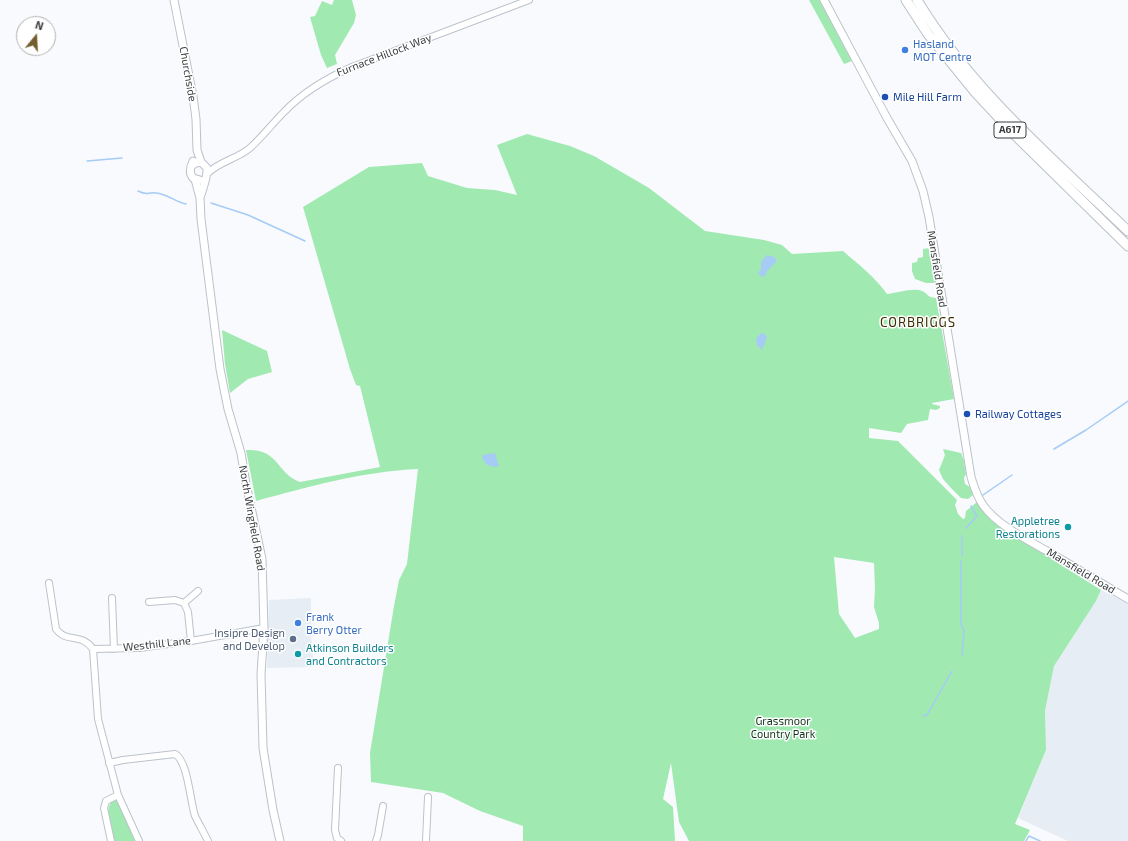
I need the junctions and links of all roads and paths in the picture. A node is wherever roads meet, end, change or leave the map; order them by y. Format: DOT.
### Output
graph roads {
  1 [pos="174,0"];
  2 [pos="529,0"];
  3 [pos="824,0"];
  4 [pos="906,0"];
  5 [pos="917,0"];
  6 [pos="197,150"];
  7 [pos="203,163"];
  8 [pos="218,165"];
  9 [pos="192,166"];
  10 [pos="206,175"];
  11 [pos="195,179"];
  12 [pos="200,198"];
  13 [pos="1128,231"];
  14 [pos="1128,246"];
  15 [pos="49,583"];
  16 [pos="198,591"];
  17 [pos="112,598"];
  18 [pos="1128,599"];
  19 [pos="149,602"];
  20 [pos="184,603"];
  21 [pos="264,628"];
  22 [pos="191,641"];
  23 [pos="93,649"];
  24 [pos="114,649"];
  25 [pos="109,763"];
  26 [pos="338,768"];
  27 [pos="118,795"];
  28 [pos="428,796"];
  29 [pos="383,806"];
  30 [pos="111,841"];
  31 [pos="139,841"];
  32 [pos="208,841"];
  33 [pos="280,841"];
  34 [pos="341,841"];
  35 [pos="376,841"];
  36 [pos="426,841"];
  1 -- 6 [label="main road, Churchside"];
  2 -- 8 [label="street, Furnace Hillock Way"];
  3 -- 18 [label="main road, Mansfield Road"];
  4 -- 14 [label="highway, A617"];
  5 -- 13 [label="highway, A617"];
  6 -- 7 [label="main road, Churchside"];
  6 -- 9 [label="main road, Churchside"];
  7 -- 8 [label="street, Furnace Hillock Way"];
  7 -- 9 [label="main road"];
  7 -- 10 [label="main road"];
  8 -- 10 [label="street, Furnace Hillock Way"];
  9 -- 11 [label="main road"];
  10 -- 11 [label="main road"];
  10 -- 12 [label="main road, North Wingfield Road"];
  11 -- 12 [label="main road, North Wingfield Road"];
  12 -- 21 [label="main road, North Wingfield Road"];
  15 -- 23 [label="street"];
  16 -- 20 [label="street"];
  17 -- 24 [label="street"];
  19 -- 20 [label="street"];
  20 -- 22 [label="street"];
  21 -- 22 [label="street, Westhill Lane"];
  21 -- 33 [label="main road, North Wingfield Road"];
  22 -- 24 [label="street, Westhill Lane"];
  23 -- 24 [label="street, Westhill Lane"];
  23 -- 25 [label="street"];
  25 -- 27 [label="street"];
  25 -- 32 [label="street"];
  26 -- 34 [label="street"];
  27 -- 30 [label="street"];
  27 -- 31 [label="street"];
  28 -- 36 [label="street"];
  29 -- 35 [label="street"];
}
